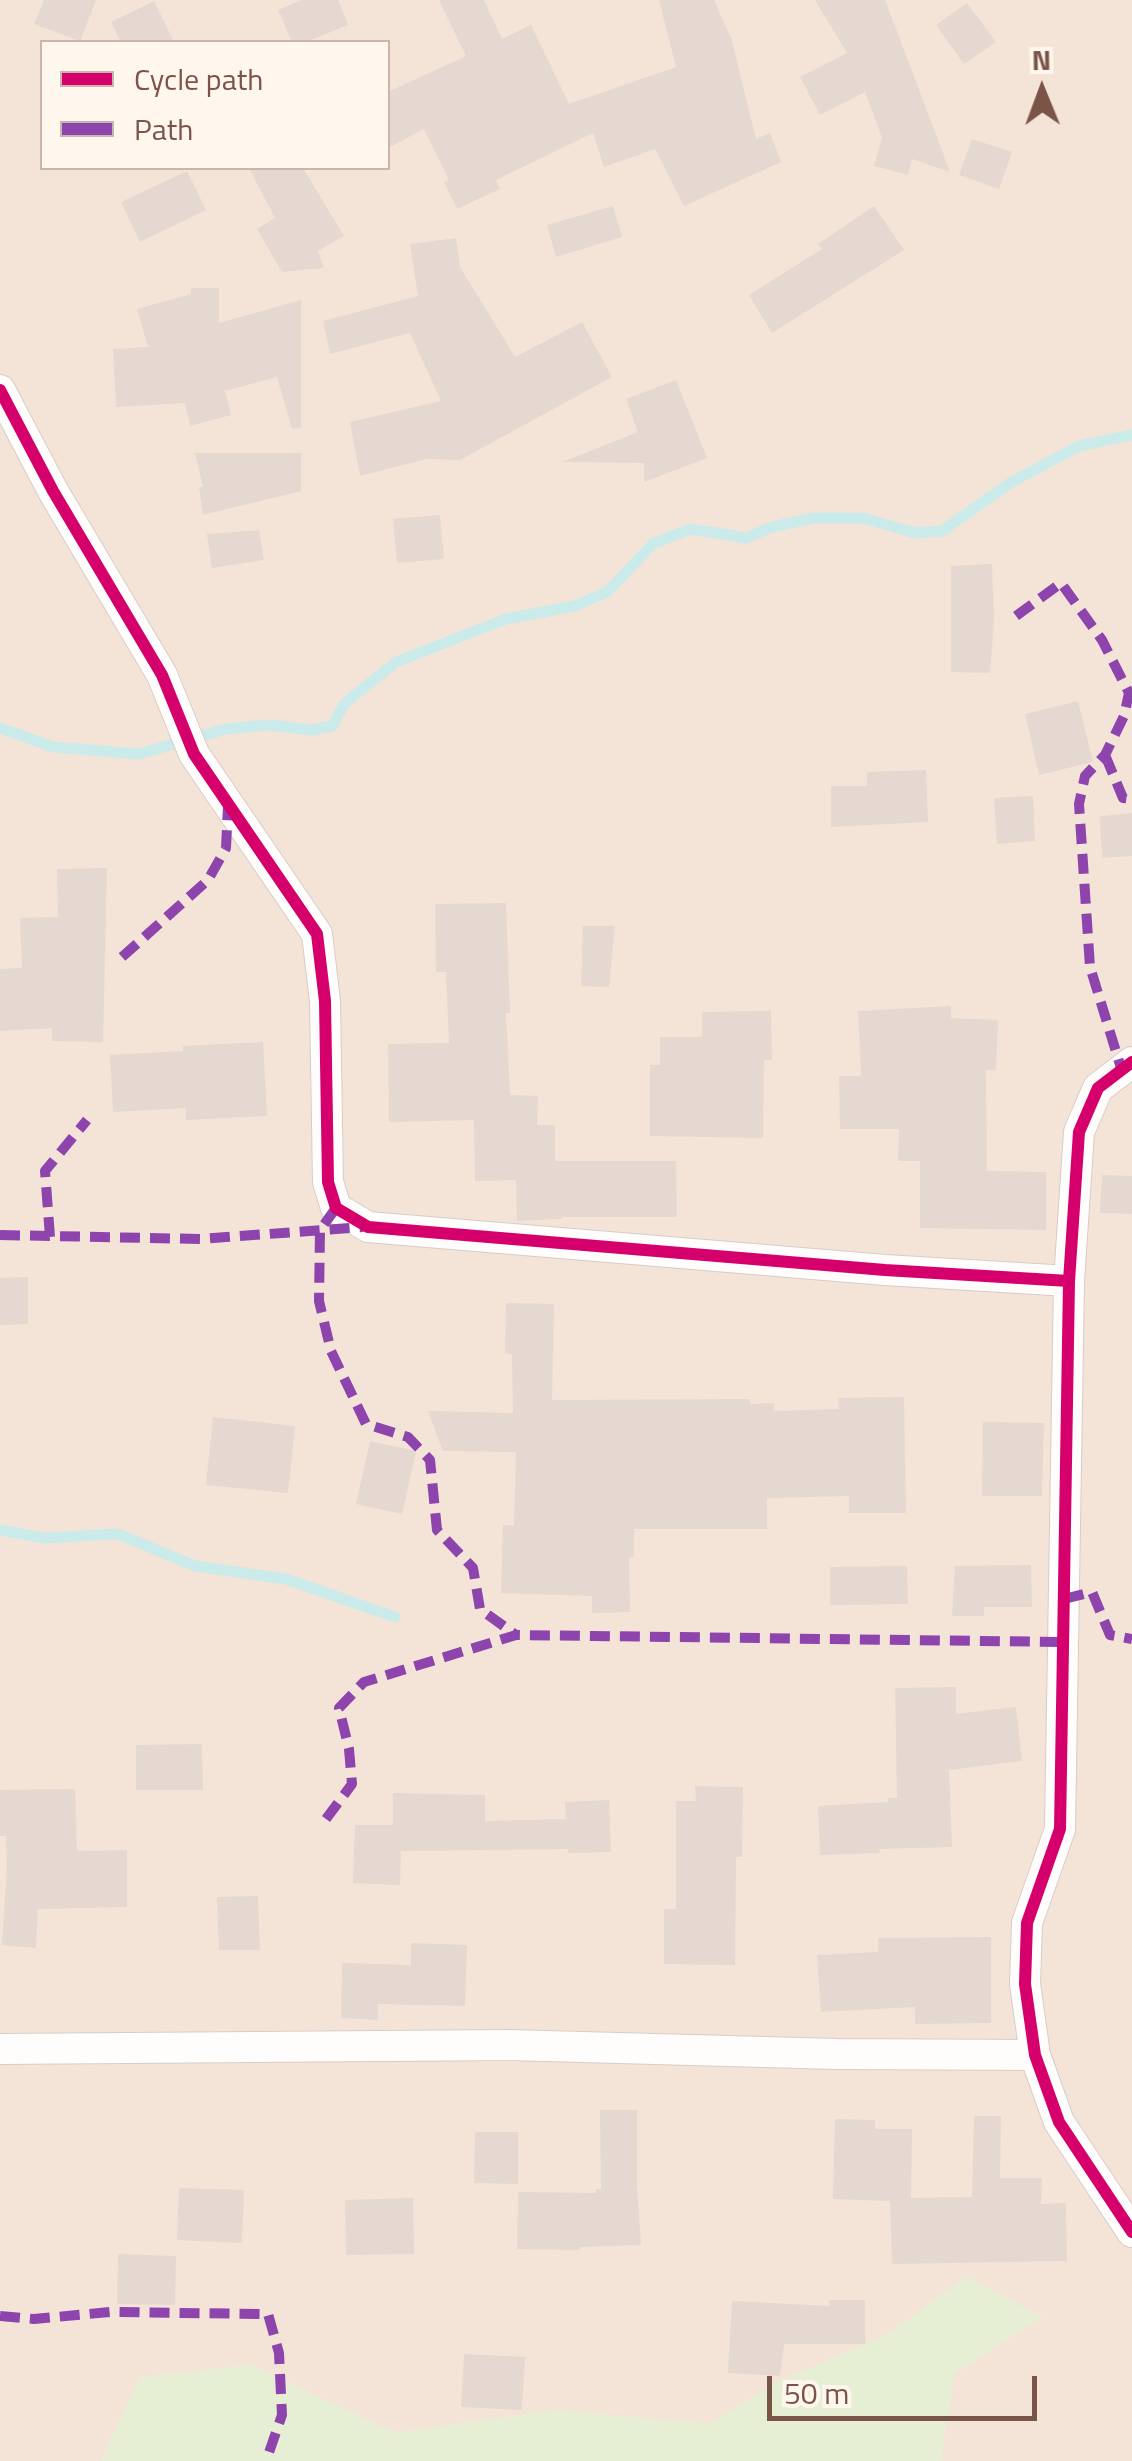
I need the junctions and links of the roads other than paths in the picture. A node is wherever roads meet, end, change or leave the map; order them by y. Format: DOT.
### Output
graph roads {
  1 [pos="0,390"];
  2 [pos="1132,1062"];
  3 [pos="1068,1280"];
  4 [pos="0,2049"];
  5 [pos="1035,2055"];
  6 [pos="1132,2232"];
  1 -- 3 [label="street"];
  2 -- 3 [label="street"];
  3 -- 5 [label="street"];
  4 -- 5 [label="street"];
  5 -- 6 [label="street"];
}
